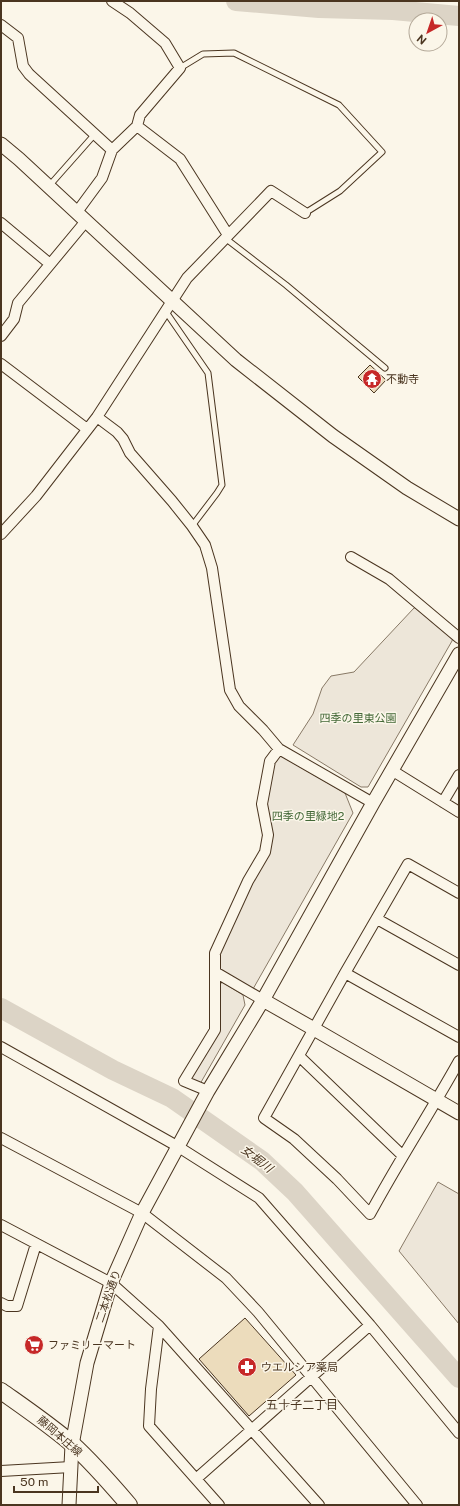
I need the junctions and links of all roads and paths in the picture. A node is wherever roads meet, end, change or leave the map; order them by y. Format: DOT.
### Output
graph roads {
  1 [pos="112,1"];
  2 [pos="1,25"];
  3 [pos="180,68"];
  4 [pos="137,126"];
  5 [pos="95,134"];
  6 [pos="1,144"];
  7 [pos="112,150"];
  8 [pos="49,186"];
  9 [pos="305,213"];
  10 [pos="81,217"];
  11 [pos="1,223"];
  12 [pos="227,236"];
  13 [pos="50,264"];
  14 [pos="169,307"];
  15 [pos="1,336"];
  16 [pos="1,364"];
  17 [pos="386,368"];
  18 [pos="97,417"];
  19 [pos="87,429"];
  20 [pos="459,519"];
  21 [pos="192,526"];
  22 [pos="1,534"];
  23 [pos="351,558"];
  24 [pos="459,638"];
  25 [pos="459,654"];
  26 [pos="279,749"];
  27 [pos="393,771"];
  28 [pos="459,775"];
  29 [pos="443,802"];
  30 [pos="373,804"];
  31 [pos="459,812"];
  32 [pos="459,893"];
  33 [pos="377,919"];
  34 [pos="459,965"];
  35 [pos="215,972"];
  36 [pos="345,973"];
  37 [pos="263,1000"];
  38 [pos="314,1028"];
  39 [pos="459,1037"];
  40 [pos="1,1048"];
  41 [pos="299,1056"];
  42 [pos="459,1061"];
  43 [pos="208,1093"];
  44 [pos="436,1101"];
  45 [pos="459,1113"];
  46 [pos="1,1138"];
  47 [pos="177,1146"];
  48 [pos="402,1155"];
  49 [pos="142,1213"];
  50 [pos="1,1225"];
  51 [pos="36,1244"];
  52 [pos="110,1283"];
  53 [pos="1,1303"];
  54 [pos="370,1325"];
  55 [pos="159,1326"];
  56 [pos="312,1376"];
  57 [pos="1,1391"];
  58 [pos="251,1430"];
  59 [pos="459,1433"];
  60 [pos="72,1445"];
  61 [pos="71,1467"];
  62 [pos="1,1472"];
  63 [pos="196,1479"];
  64 [pos="69,1505"];
  65 [pos="129,1505"];
  66 [pos="218,1505"];
  67 [pos="319,1505"];
  68 [pos="417,1505"];
  1 -- 3 [label="street"];
  2 -- 5 [label="street"];
  3 -- 4 [label="street"];
  3 -- 9 [label="lane"];
  4 -- 7 [label="street"];
  4 -- 12 [label="street"];
  5 -- 7 [label="street"];
  5 -- 8 [label="lane"];
  6 -- 8 [label="street"];
  7 -- 10 [label="street"];
  8 -- 10 [label="street"];
  9 -- 12 [label="street"];
  10 -- 13 [label="street"];
  10 -- 14 [label="street"];
  11 -- 13 [label="street"];
  12 -- 14 [label="street"];
  12 -- 17 [label="lane"];
  13 -- 15 [label="street"];
  14 -- 18 [label="street"];
  14 -- 20 [label="street"];
  14 -- 21 [label="lane"];
  16 -- 19 [label="street"];
  18 -- 19 [label="street"];
  18 -- 21 [label="street"];
  19 -- 22 [label="street"];
  21 -- 26 [label="street"];
  23 -- 24 [label="street"];
  25 -- 27 [label="street, 二本松通り"];
  26 -- 30 [label="street"];
  26 -- 35 [label="street"];
  27 -- 29 [label="street"];
  27 -- 30 [label="street, 二本松通り"];
  28 -- 29 [label="street"];
  29 -- 31 [label="street"];
  30 -- 37 [label="street, 二本松通り"];
  32 -- 33 [label="street"];
  33 -- 34 [label="street"];
  33 -- 36 [label="street"];
  35 -- 37 [label="street"];
  35 -- 43 [label="street"];
  36 -- 38 [label="street"];
  36 -- 39 [label="street"];
  37 -- 38 [label="street"];
  37 -- 43 [label="street, 二本松通り"];
  38 -- 41 [label="street"];
  38 -- 44 [label="street"];
  40 -- 47 [label="street"];
  41 -- 48 [label="street"];
  41 -- 48 [label="street"];
  42 -- 44 [label="street"];
  43 -- 47 [label="street, 二本松通り"];
  44 -- 45 [label="street"];
  44 -- 48 [label="street"];
  46 -- 49 [label="street"];
  47 -- 49 [label="street, 二本松通り"];
  47 -- 54 [label="street"];
  49 -- 52 [label="street, 二本松通り"];
  49 -- 56 [label="street"];
  50 -- 51 [label="street"];
  51 -- 52 [label="street"];
  51 -- 53 [label="street"];
  52 -- 55 [label="street"];
  52 -- 60 [label="street, 二本松通り"];
  54 -- 56 [label="street"];
  54 -- 59 [label="street"];
  55 -- 58 [label="street"];
  55 -- 63 [label="street"];
  56 -- 58 [label="street"];
  56 -- 68 [label="street"];
  57 -- 60 [label="main road, 藤岡本庄線"];
  58 -- 63 [label="street"];
  58 -- 67 [label="street"];
  60 -- 61 [label="street, 二本松通り"];
  60 -- 65 [label="main road, 藤岡本庄線"];
  61 -- 62 [label="street"];
  61 -- 64 [label="street, 二本松通り"];
  63 -- 66 [label="street"];
}
